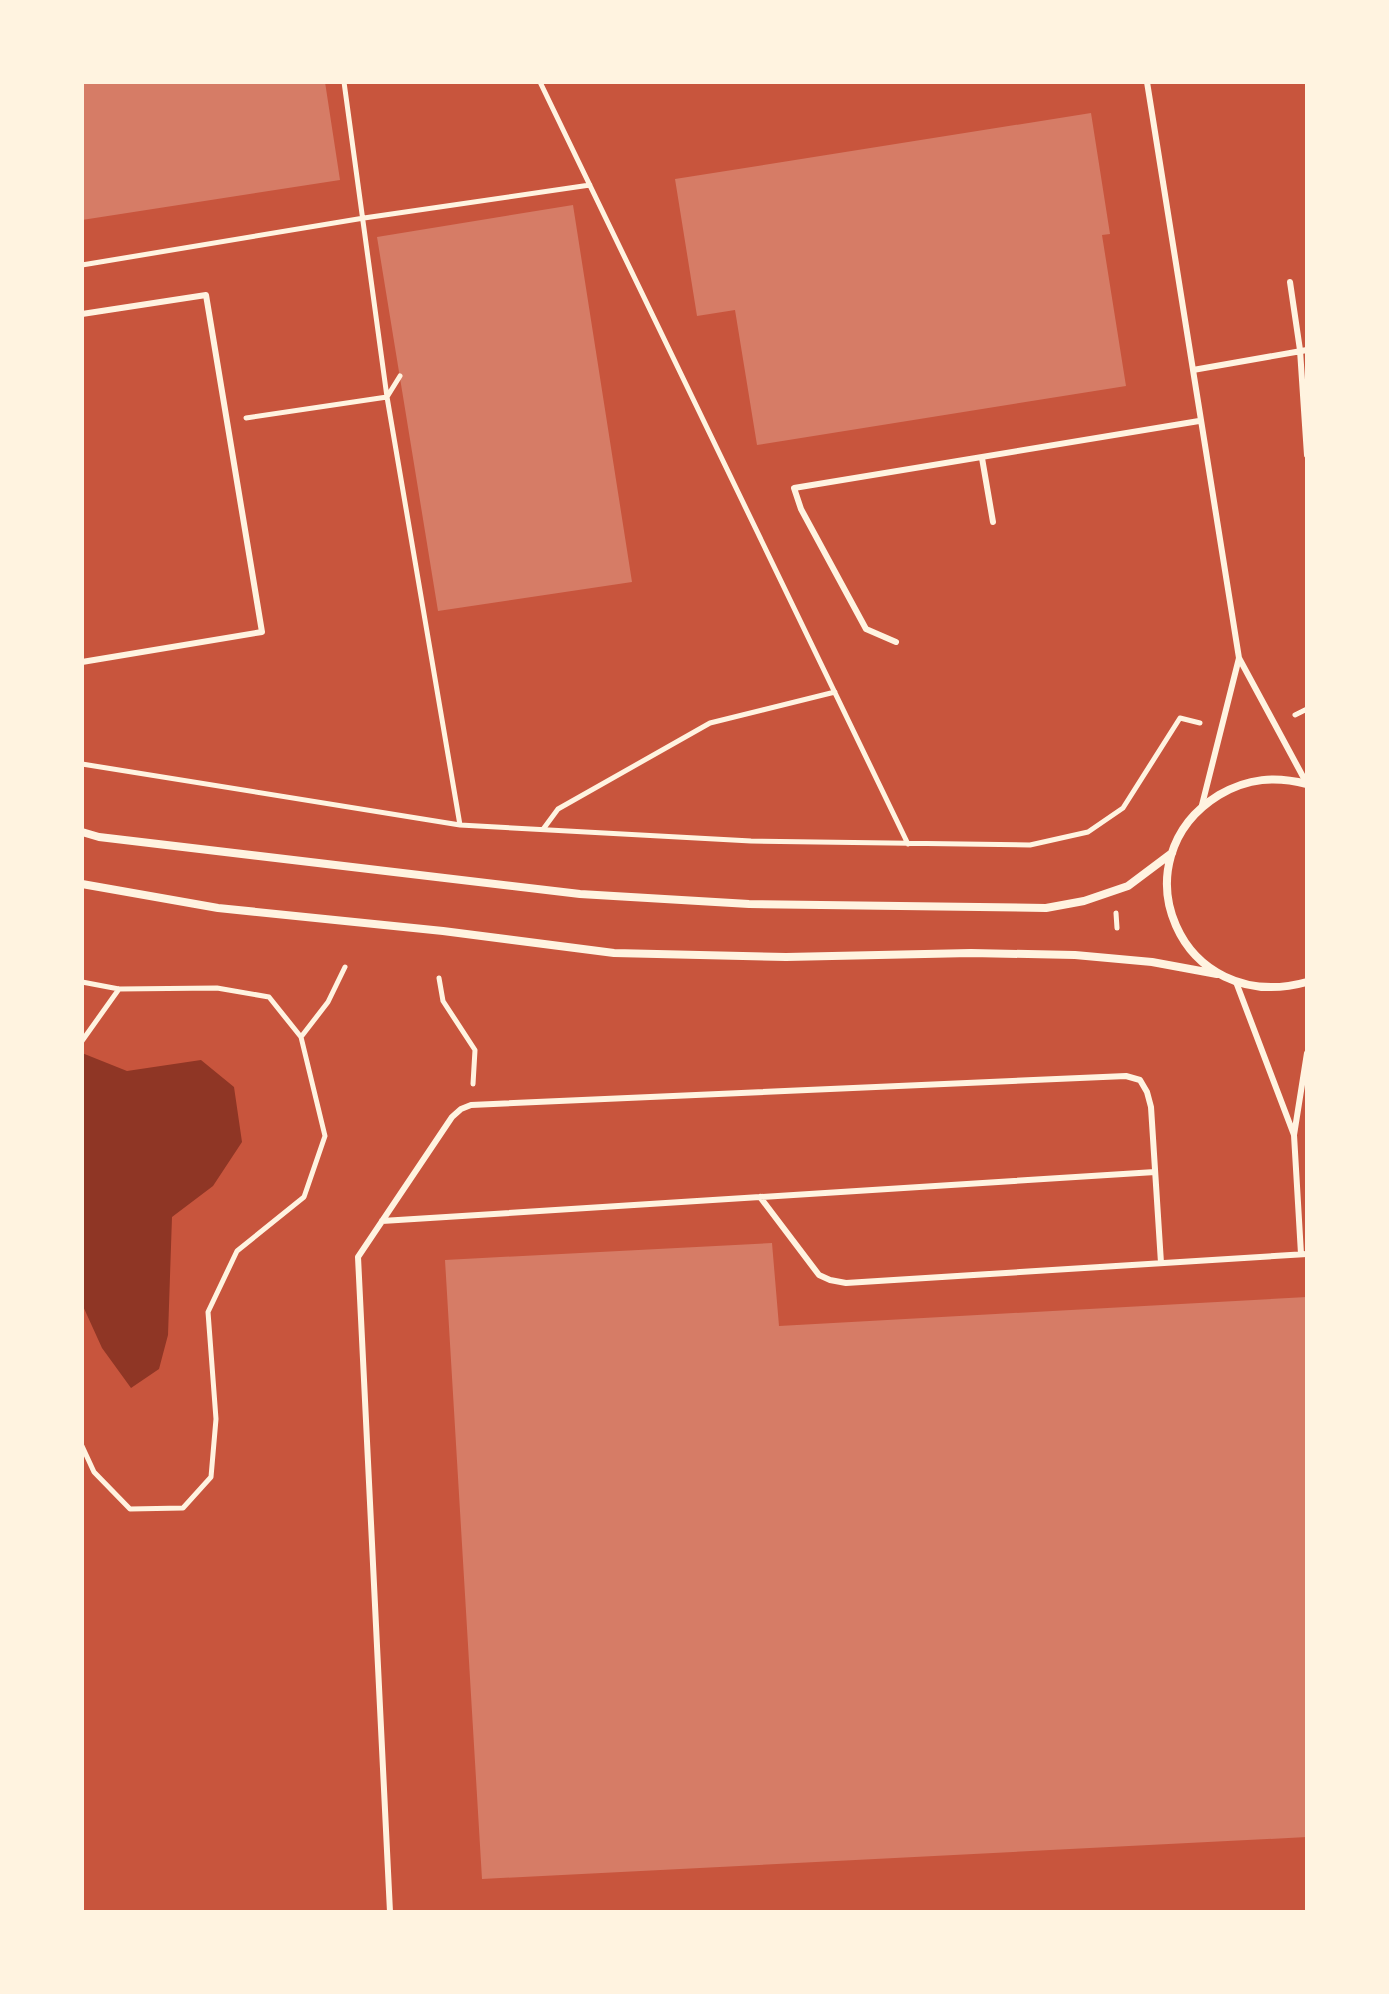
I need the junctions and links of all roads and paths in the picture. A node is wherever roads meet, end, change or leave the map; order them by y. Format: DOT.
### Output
graph roads {
  1 [pos="344,82"];
  2 [pos="540,82"];
  3 [pos="1147,82"];
  4 [pos="590,185"];
  5 [pos="364,218"];
  6 [pos="82,265"];
  7 [pos="1290,282"];
  8 [pos="82,314"];
  9 [pos="1303,350"];
  10 [pos="1193,370"];
  11 [pos="400,376"];
  12 [pos="387,397"];
  13 [pos="227,421"];
  14 [pos="1199,421"];
  15 [pos="1307,455"];
  16 [pos="982,458"];
  17 [pos="993,522"];
  18 [pos="896,642"];
  19 [pos="1239,658"];
  20 [pos="82,662"];
  21 [pos="835,692"];
  22 [pos="1307,709"];
  23 [pos="1274,726"];
  24 [pos="1220,728"];
  25 [pos="82,764"];
  26 [pos="1307,784"];
  27 [pos="1202,805"];
  28 [pos="460,825"];
  29 [pos="544,828"];
  30 [pos="82,832"];
  31 [pos="908,844"];
  32 [pos="1172,853"];
  33 [pos="82,884"];
  34 [pos="345,967"];
  35 [pos="1217,974"];
  36 [pos="439,978"];
  37 [pos="82,982"];
  38 [pos="1236,982"];
  39 [pos="1307,982"];
  40 [pos="119,989"];
  41 [pos="301,1037"];
  42 [pos="82,1041"];
  43 [pos="1307,1053"];
  44 [pos="471,1105"];
  45 [pos="1294,1135"];
  46 [pos="1155,1172"];
  47 [pos="760,1197"];
  48 [pos="382,1221"];
  49 [pos="1304,1254"];
  50 [pos="1161,1263"];
  51 [pos="82,1446"];
  52 [pos="390,1912"];
  1 -- 5 [label="path"];
  2 -- 4 [label="path"];
  3 -- 10 [label="lane"];
  4 -- 5 [label="path"];
  4 -- 21 [label="path"];
  5 -- 6 [label="path"];
  5 -- 12 [label="path"];
  7 -- 9 [label="lane"];
  8 -- 13 [label="lane"];
  9 -- 10 [label="lane"];
  9 -- 15 [label="lane"];
  10 -- 14 [label="lane"];
  11 -- 12 [label="path"];
  12 -- 13 [label="path"];
  12 -- 28 [label="path"];
  13 -- 20 [label="lane"];
  14 -- 16 [label="lane"];
  14 -- 19 [label="lane"];
  16 -- 17 [label="lane"];
  16 -- 18 [label="lane"];
  19 -- 23 [label="lane"];
  19 -- 24 [label="lane"];
  21 -- 29 [label="path"];
  21 -- 31 [label="path"];
  22 -- 23 [label="path"];
  23 -- 26 [label="lane"];
  24 -- 27 [label="lane"];
  24 -- 31 [label="path"];
  25 -- 28 [label="path"];
  26 -- 27 [label="street"];
  27 -- 32 [label="street"];
  28 -- 29 [label="path"];
  29 -- 31 [label="path"];
  30 -- 32 [label="street"];
  32 -- 35 [label="street"];
  33 -- 35 [label="street"];
  34 -- 41 [label="path"];
  35 -- 38 [label="street"];
  36 -- 44 [label="path"];
  37 -- 40 [label="path"];
  38 -- 39 [label="street"];
  38 -- 45 [label="lane"];
  40 -- 41 [label="path"];
  40 -- 42 [label="path"];
  41 -- 51 [label="path"];
  43 -- 45 [label="lane"];
  44 -- 46 [label="lane"];
  44 -- 48 [label="lane"];
  45 -- 49 [label="lane"];
  46 -- 47 [label="lane"];
  46 -- 50 [label="lane"];
  47 -- 48 [label="lane"];
  47 -- 50 [label="lane"];
  48 -- 52 [label="lane"];
  49 -- 50 [label="lane"];
}
